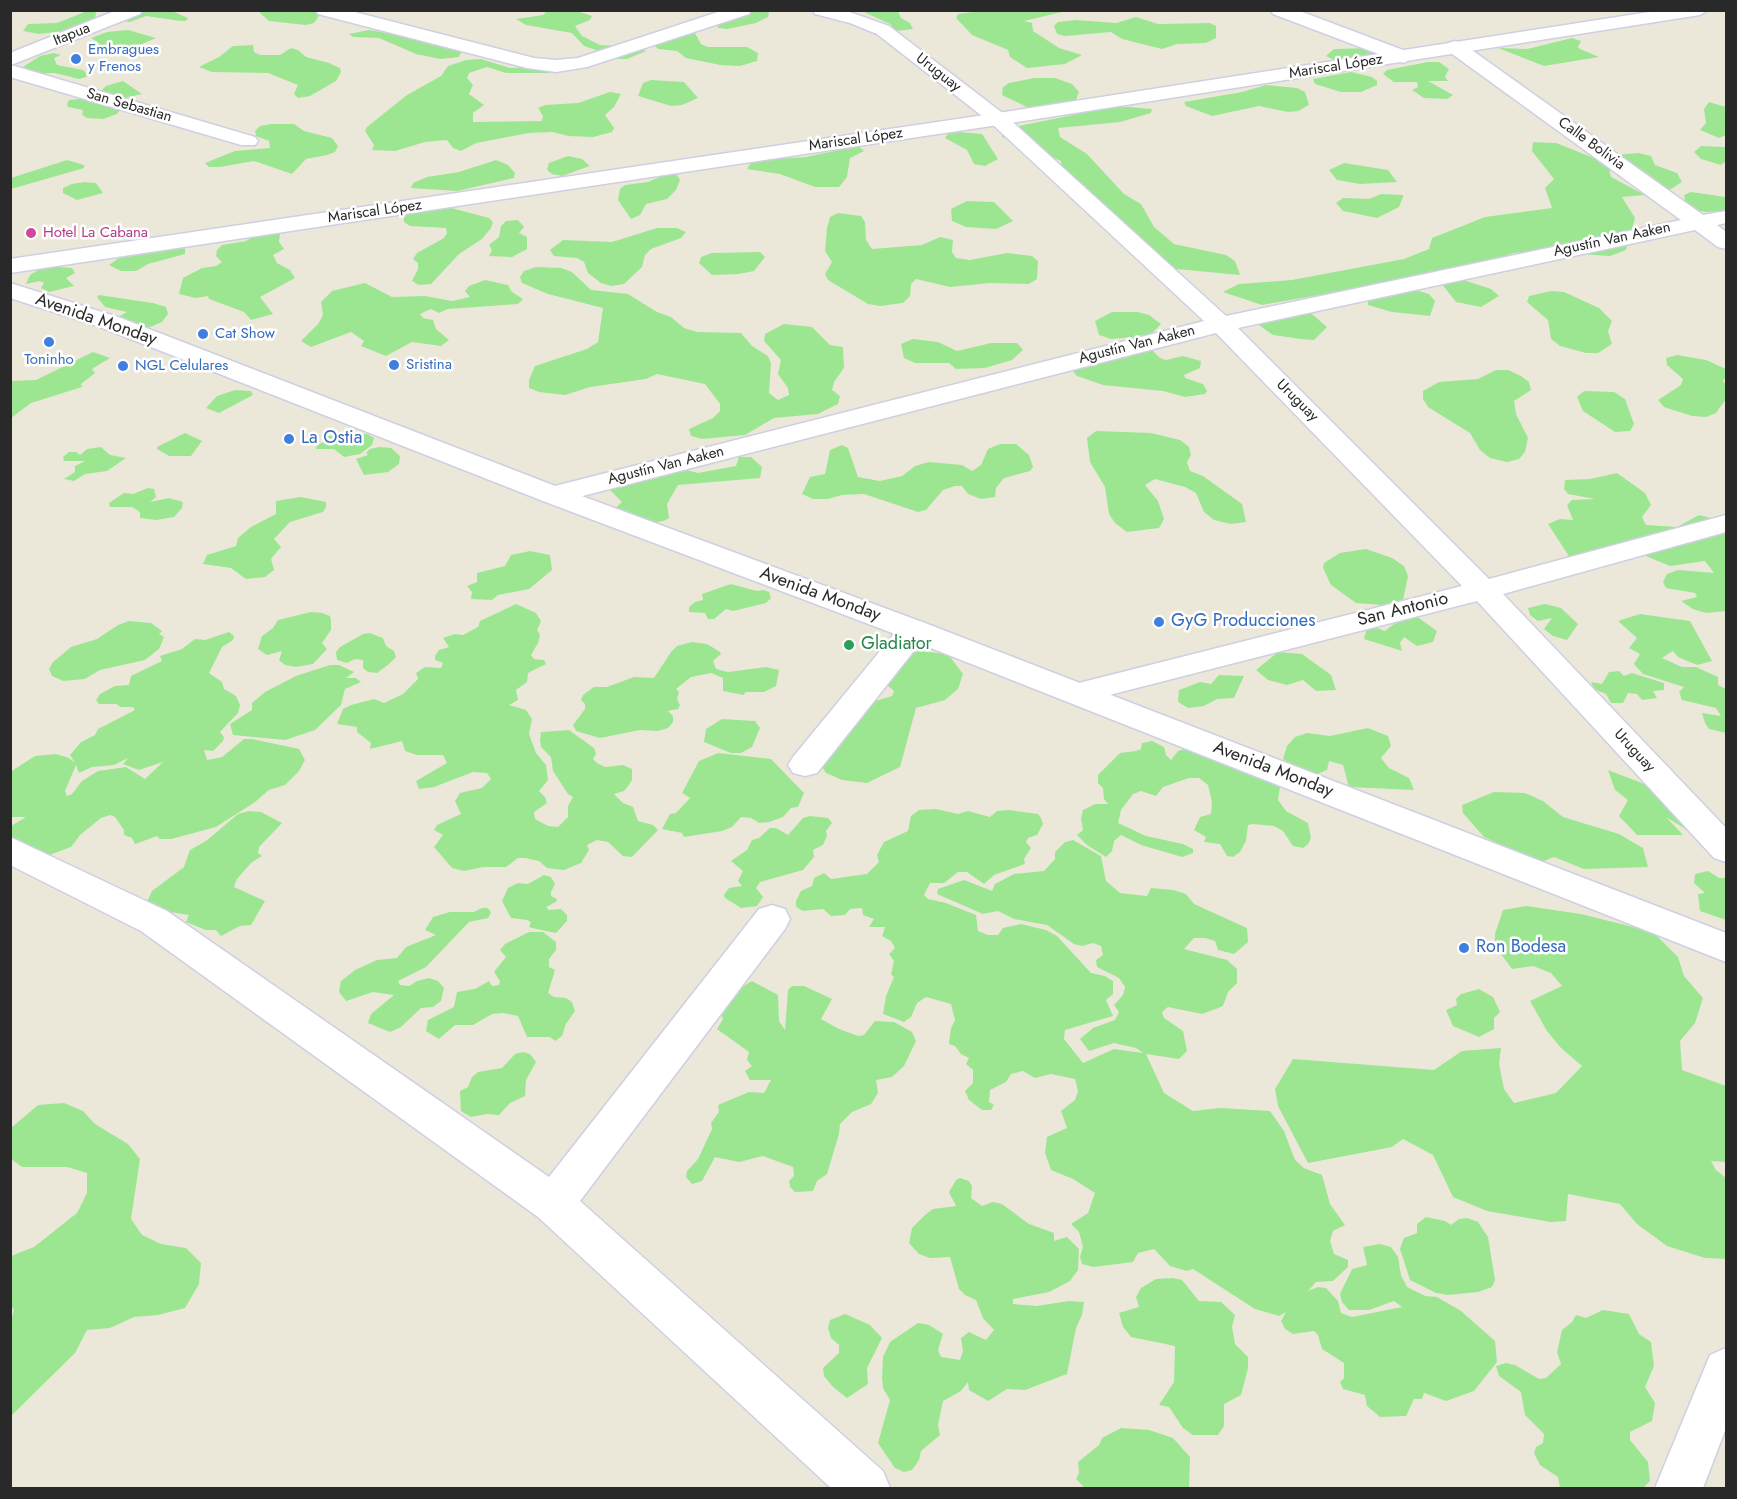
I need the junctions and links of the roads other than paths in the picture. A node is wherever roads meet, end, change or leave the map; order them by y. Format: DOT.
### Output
graph roads {
  1 [pos="134,10"];
  2 [pos="324,10"];
  3 [pos="743,10"];
  4 [pos="821,10"];
  5 [pos="1279,10"];
  6 [pos="1700,10"];
  7 [pos="1455,47"];
  8 [pos="1404,57"];
  9 [pos="10,60"];
  10 [pos="10,71"];
  11 [pos="998,119"];
  12 [pos="248,141"];
  13 [pos="1726,217"];
  14 [pos="1699,222"];
  15 [pos="1726,242"];
  16 [pos="10,266"];
  17 [pos="10,290"];
  18 [pos="1221,324"];
  19 [pos="553,495"];
  20 [pos="1726,523"];
  21 [pos="1483,590"];
  22 [pos="914,630"];
  23 [pos="1078,693"];
  24 [pos="806,765"];
  25 [pos="1726,849"];
  26 [pos="10,850"];
  27 [pos="772,920"];
  28 [pos="1726,948"];
  29 [pos="553,1204"];
  30 [pos="1726,1370"];
  31 [pos="866,1488"];
  32 [pos="1679,1488"];
  1 -- 9 [label="street, Itapua"];
  2 -- 3 [label="street"];
  4 -- 11 [label="street, Uruguay"];
  5 -- 8 [label="street"];
  6 -- 7 [label="street, Mariscal López"];
  7 -- 8 [label="street, Mariscal López"];
  7 -- 14 [label="street, Calle Bolivia"];
  8 -- 11 [label="street, Mariscal López"];
  10 -- 12 [label="street, San Sebastian"];
  11 -- 16 [label="street, Mariscal López"];
  11 -- 18 [label="street, Uruguay"];
  13 -- 14 [label="street, Agustín Van Aaken"];
  14 -- 15 [label="street, Calle Bolivia"];
  14 -- 18 [label="street, Agustín Van Aaken"];
  17 -- 19 [label="street, Avenida Monday"];
  18 -- 19 [label="street, Agustín Van Aaken"];
  18 -- 21 [label="street, Uruguay"];
  19 -- 22 [label="street, Avenida Monday"];
  20 -- 21 [label="street, San Antonio"];
  21 -- 23 [label="street, San Antonio"];
  21 -- 25 [label="street, Uruguay"];
  22 -- 23 [label="street, Avenida Monday"];
  22 -- 24 [label="street"];
  23 -- 28 [label="street, Avenida Monday"];
  26 -- 29 [label="street"];
  27 -- 29 [label="street"];
  29 -- 31 [label="street"];
  30 -- 32 [label="street"];
}
